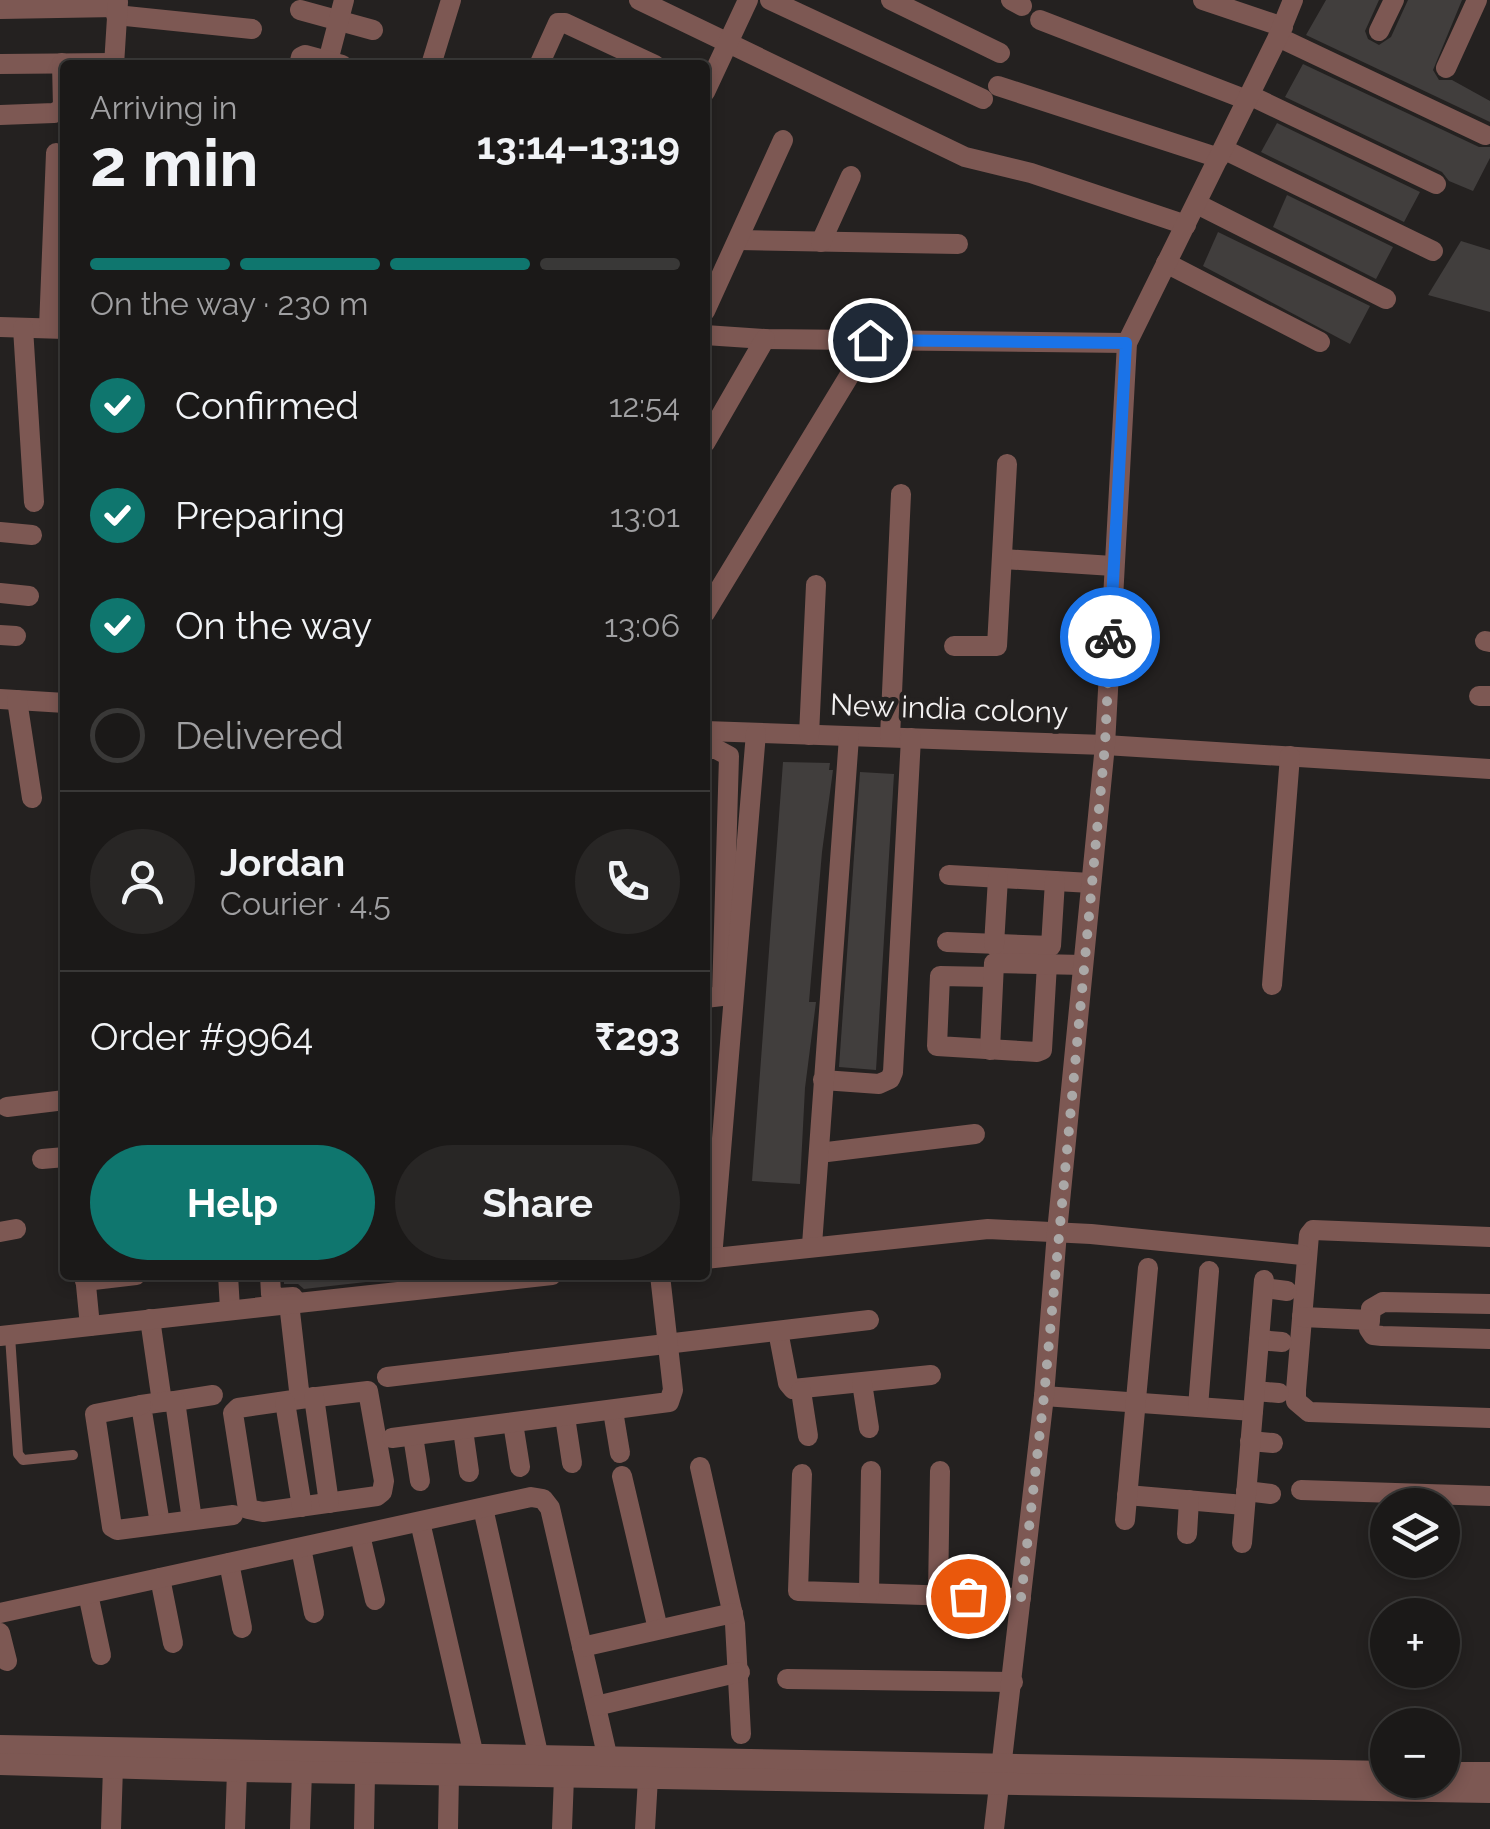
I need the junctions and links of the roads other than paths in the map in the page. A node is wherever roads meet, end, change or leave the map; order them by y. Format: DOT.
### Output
graph roads {
  1 [pos="451,0"];
  2 [pos="639,0"];
  3 [pos="748,0"];
  4 [pos="770,0"];
  5 [pos="891,0"];
  6 [pos="1203,0"];
  7 [pos="1293,0"];
  8 [pos="1394,0"];
  9 [pos="1477,0"];
  10 [pos="47,4"];
  11 [pos="117,8"];
  12 [pos="0,9"];
  13 [pos="300,10"];
  14 [pos="342,10"];
  15 [pos="1040,20"];
  16 [pos="252,29"];
  17 [pos="373,30"];
  18 [pos="1380,31"];
  19 [pos="1280,32"];
  20 [pos="728,44"];
  21 [pos="1000,53"];
  22 [pos="113,60"];
  23 [pos="335,60"];
  24 [pos="433,60"];
  25 [pos="546,60"];
  26 [pos="641,60"];
  27 [pos="60,63"];
  28 [pos="0,64"];
  29 [pos="1446,68"];
  30 [pos="710,82"];
  31 [pos="1248,98"];
  32 [pos="60,110"];
  33 [pos="0,115"];
  34 [pos="1485,135"];
  35 [pos="783,140"];
  36 [pos="56,153"];
  37 [pos="1221,153"];
  38 [pos="851,176"];
  39 [pos="1436,184"];
  40 [pos="1197,204"];
  41 [pos="1186,225"];
  42 [pos="739,240"];
  43 [pos="821,242"];
  44 [pos="958,244"];
  45 [pos="1433,250"];
  46 [pos="1166,263"];
  47 [pos="1386,298"];
  48 [pos="710,301"];
  49 [pos="0,327"];
  50 [pos="23,328"];
  51 [pos="57,328"];
  52 [pos="710,335"];
  53 [pos="765,339"];
  54 [pos="870,340"];
  55 [pos="1320,342"];
  56 [pos="1126,343"];
  57 [pos="710,432"];
  58 [pos="1008,464"];
  59 [pos="901,494"];
  60 [pos="34,502"];
  61 [pos="0,532"];
  62 [pos="32,534"];
  63 [pos="1003,560"];
  64 [pos="1114,566"];
  65 [pos="816,585"];
  66 [pos="0,594"];
  67 [pos="29,596"];
  68 [pos="710,605"];
  69 [pos="954,646"];
  70 [pos="9,699"];
  71 [pos="60,703"];
  72 [pos="710,731"];
  73 [pos="756,733"];
  74 [pos="809,734"];
  75 [pos="849,737"];
  76 [pos="901,737"];
  77 [pos="1105,745"];
  78 [pos="710,749"];
  79 [pos="1290,756"];
  80 [pos="1490,769"];
  81 [pos="32,798"];
  82 [pos="716,834"];
  83 [pos="949,876"];
  84 [pos="715,877"];
  85 [pos="998,878"];
  86 [pos="1055,881"];
  87 [pos="1092,883"];
  88 [pos="715,915"];
  89 [pos="947,942"];
  90 [pos="994,944"];
  91 [pos="714,961"];
  92 [pos="1047,964"];
  93 [pos="1083,966"];
  94 [pos="992,977"];
  95 [pos="1272,985"];
  96 [pos="710,997"];
  97 [pos="990,1050"];
  98 [pos="824,1080"];
  99 [pos="60,1101"];
  100 [pos="7,1107"];
  101 [pos="975,1134"];
  102 [pos="819,1153"];
  103 [pos="60,1157"];
  104 [pos="42,1159"];
  105 [pos="1057,1232"];
  106 [pos="1490,1237"];
  107 [pos="812,1245"];
  108 [pos="710,1247"];
  109 [pos="1302,1255"];
  110 [pos="710,1258"];
  111 [pos="1148,1268"];
  112 [pos="1209,1271"];
  113 [pos="85,1280"];
  114 [pos="228,1280"];
  115 [pos="270,1280"];
  116 [pos="454,1280"];
  117 [pos="661,1280"];
  118 [pos="415,1282"];
  119 [pos="1288,1291"];
  120 [pos="289,1303"];
  121 [pos="1490,1304"];
  122 [pos="230,1310"];
  123 [pos="1302,1318"];
  124 [pos="150,1319"];
  125 [pos="869,1320"];
  126 [pos="1370,1320"];
  127 [pos="90,1326"];
  128 [pos="778,1330"];
  129 [pos="5,1336"];
  130 [pos="1490,1339"];
  131 [pos="1259,1340"];
  132 [pos="1282,1342"];
  133 [pos="667,1344"];
  134 [pos="931,1375"];
  135 [pos="387,1378"];
  136 [pos="862,1383"];
  137 [pos="801,1390"];
  138 [pos="1279,1393"];
  139 [pos="213,1395"];
  140 [pos="1044,1396"];
  141 [pos="300,1399"];
  142 [pos="1254,1401"];
  143 [pos="159,1403"];
  144 [pos="1134,1403"];
  145 [pos="1198,1408"];
  146 [pos="613,1411"];
  147 [pos="565,1417"];
  148 [pos="1490,1418"];
  149 [pos="514,1424"];
  150 [pos="869,1428"];
  151 [pos="463,1430"];
  152 [pos="808,1436"];
  153 [pos="1250,1441"];
  154 [pos="1273,1443"];
  155 [pos="620,1453"];
  156 [pos="73,1455"];
  157 [pos="572,1462"];
  158 [pos="520,1466"];
  159 [pos="700,1466"];
  160 [pos="940,1471"];
  161 [pos="469,1472"];
  162 [pos="871,1472"];
  163 [pos="802,1474"];
  164 [pos="622,1476"];
  165 [pos="420,1481"];
  166 [pos="1301,1490"];
  167 [pos="1271,1494"];
  168 [pos="1127,1495"];
  169 [pos="1370,1495"];
  170 [pos="1490,1496"];
  171 [pos="1245,1498"];
  172 [pos="1460,1498"];
  173 [pos="1189,1500"];
  174 [pos="329,1503"];
  175 [pos="302,1506"];
  176 [pos="484,1508"];
  177 [pos="233,1514"];
  178 [pos="192,1520"];
  179 [pos="1125,1520"];
  180 [pos="420,1522"];
  181 [pos="160,1524"];
  182 [pos="1187,1534"];
  183 [pos="360,1535"];
  184 [pos="1242,1543"];
  185 [pos="301,1548"];
  186 [pos="229,1563"];
  187 [pos="160,1578"];
  188 [pos="869,1593"];
  189 [pos="88,1594"];
  190 [pos="938,1596"];
  191 [pos="1021,1598"];
  192 [pos="375,1600"];
  193 [pos="314,1612"];
  194 [pos="733,1613"];
  195 [pos="0,1614"];
  196 [pos="242,1628"];
  197 [pos="658,1630"];
  198 [pos="0,1633"];
  199 [pos="174,1644"];
  200 [pos="582,1647"];
  201 [pos="101,1655"];
  202 [pos="7,1661"];
  203 [pos="740,1672"];
  204 [pos="787,1679"];
  205 [pos="1013,1682"];
  206 [pos="596,1706"];
  207 [pos="742,1734"];
  208 [pos="0,1746"];
  209 [pos="474,1756"];
  210 [pos="539,1758"];
  211 [pos="608,1760"];
  212 [pos="0,1764"];
  213 [pos="114,1767"];
  214 [pos="237,1771"];
  215 [pos="302,1772"];
  216 [pos="1370,1772"];
  217 [pos="1460,1773"];
  218 [pos="366,1774"];
  219 [pos="1490,1774"];
  220 [pos="450,1775"];
  221 [pos="1002,1775"];
  222 [pos="564,1776"];
  223 [pos="648,1778"];
  224 [pos="1490,1792"];
  225 [pos="111,1829"];
  226 [pos="236,1829"];
  227 [pos="300,1829"];
  228 [pos="364,1829"];
  229 [pos="448,1829"];
  230 [pos="562,1829"];
  231 [pos="645,1829"];
  232 [pos="994,1829"];
  1 -- 24 [label="street"];
  2 -- 20 [label="street"];
  3 -- 20 [label="street"];
  4 -- 37 [label="street"];
  5 -- 21 [label="street"];
  6 -- 19 [label="street"];
  7 -- 19 [label="street"];
  8 -- 18 [label="street"];
  9 -- 29 [label="street"];
  10 -- 11 [label="street"];
  10 -- 12 [label="street"];
  11 -- 16 [label="street"];
  11 -- 22 [label="street"];
  13 -- 14 [label="street"];
  14 -- 17 [label="street"];
  14 -- 23 [label="street"];
  15 -- 31 [label="street"];
  19 -- 31 [label="street"];
  19 -- 34 [label="street"];
  20 -- 30 [label="street"];
  20 -- 41 [label="street"];
  25 -- 26 [label="street"];
  27 -- 28 [label="street"];
  31 -- 37 [label="street"];
  31 -- 39 [label="street"];
  32 -- 33 [label="street"];
  35 -- 42 [label="street"];
  36 -- 51 [label="street"];
  37 -- 40 [label="street"];
  37 -- 45 [label="street"];
  38 -- 43 [label="street"];
  40 -- 41 [label="street"];
  40 -- 47 [label="street"];
  41 -- 46 [label="street"];
  42 -- 43 [label="street"];
  42 -- 48 [label="street"];
  43 -- 44 [label="street"];
  46 -- 55 [label="street"];
  46 -- 56 [label="street"];
  49 -- 50 [label="street"];
  50 -- 51 [label="street"];
  50 -- 60 [label="street"];
  52 -- 53 [label="street"];
  53 -- 54 [label="street"];
  53 -- 57 [label="street"];
  54 -- 56 [label="street"];
  54 -- 68 [label="street"];
  56 -- 64 [label="street"];
  58 -- 63 [label="street"];
  59 -- 76 [label="street"];
  61 -- 62 [label="street"];
  63 -- 64 [label="street"];
  63 -- 69 [label="street"];
  64 -- 77 [label="street"];
  65 -- 74 [label="street"];
  66 -- 67 [label="street"];
  70 -- 71 [label="street"];
  70 -- 81 [label="street"];
  72 -- 73 [label="street, New india colony"];
  73 -- 74 [label="street, New india colony"];
  73 -- 108 [label="street"];
  74 -- 75 [label="street, New india colony"];
  75 -- 76 [label="street, New india colony"];
  75 -- 98 [label="street"];
  76 -- 77 [label="street, New india colony"];
  76 -- 98 [label="street"];
  77 -- 79 [label="street, New india colony"];
  77 -- 87 [label="street"];
  78 -- 82 [label="street"];
  79 -- 80 [label="street, New india colony"];
  79 -- 95 [label="street"];
  82 -- 84 [label="street"];
  83 -- 85 [label="street"];
  84 -- 88 [label="street"];
  85 -- 86 [label="street"];
  85 -- 90 [label="street"];
  86 -- 87 [label="street"];
  86 -- 90 [label="street"];
  87 -- 93 [label="street"];
  88 -- 91 [label="street"];
  89 -- 90 [label="street"];
  91 -- 96 [label="street"];
  92 -- 93 [label="street"];
  92 -- 94 [label="street"];
  92 -- 97 [label="street"];
  93 -- 105 [label="street"];
  94 -- 97 [label="street"];
  94 -- 97 [label="street"];
  98 -- 102 [label="street"];
  99 -- 100 [label="street"];
  101 -- 102 [label="street"];
  102 -- 107 [label="street"];
  103 -- 104 [label="street"];
  105 -- 107 [label="street"];
  105 -- 109 [label="street"];
  105 -- 140 [label="street"];
  106 -- 123 [label="street"];
  107 -- 110 [label="street"];
  111 -- 144 [label="street"];
  112 -- 145 [label="street"];
  113 -- 127 [label="street"];
  114 -- 122 [label="street"];
  115 -- 118 [label="street"];
  116 -- 118 [label="street"];
  117 -- 133 [label="street"];
  118 -- 120 [label="street"];
  119 -- 131 [label="street"];
  120 -- 122 [label="street"];
  120 -- 141 [label="street"];
  121 -- 126 [label="street"];
  122 -- 124 [label="street"];
  123 -- 126 [label="street"];
  123 -- 148 [label="street"];
  124 -- 127 [label="street"];
  124 -- 143 [label="street"];
  125 -- 128 [label="street"];
  126 -- 130 [label="street"];
  127 -- 129 [label="street"];
  128 -- 133 [label="street"];
  128 -- 137 [label="street"];
  129 -- 156 [label="lane"];
  131 -- 132 [label="street"];
  131 -- 142 [label="street"];
  133 -- 135 [label="street"];
  133 -- 146 [label="street"];
  134 -- 136 [label="street"];
  136 -- 137 [label="street"];
  136 -- 150 [label="street"];
  137 -- 152 [label="street"];
  138 -- 142 [label="street"];
  139 -- 143 [label="street"];
  140 -- 144 [label="street"];
  140 -- 191 [label="street"];
  141 -- 174 [label="street"];
  141 -- 174 [label="street"];
  141 -- 175 [label="street"];
  141 -- 175 [label="street"];
  142 -- 145 [label="street"];
  142 -- 153 [label="street"];
  143 -- 178 [label="street"];
  143 -- 181 [label="street"];
  143 -- 181 [label="street"];
  144 -- 145 [label="street"];
  144 -- 168 [label="street"];
  146 -- 147 [label="street"];
  146 -- 155 [label="street"];
  147 -- 149 [label="street"];
  147 -- 157 [label="street"];
  149 -- 151 [label="street"];
  149 -- 158 [label="street"];
  151 -- 161 [label="street"];
  151 -- 165 [label="street"];
  153 -- 154 [label="street"];
  153 -- 171 [label="street"];
  159 -- 194 [label="street"];
  160 -- 190 [label="street"];
  162 -- 188 [label="street"];
  163 -- 188 [label="street"];
  164 -- 197 [label="street"];
  166 -- 169 [label="street"];
  167 -- 171 [label="street"];
  168 -- 173 [label="street"];
  168 -- 179 [label="street"];
  170 -- 172 [label="street"];
  171 -- 173 [label="street"];
  171 -- 184 [label="street"];
  173 -- 182 [label="street"];
  174 -- 175 [label="street"];
  176 -- 180 [label="street"];
  176 -- 200 [label="street"];
  176 -- 210 [label="street"];
  177 -- 178 [label="street"];
  178 -- 181 [label="street"];
  180 -- 183 [label="street"];
  180 -- 209 [label="street"];
  183 -- 185 [label="street"];
  183 -- 192 [label="street"];
  185 -- 186 [label="street"];
  185 -- 193 [label="street"];
  186 -- 187 [label="street"];
  186 -- 196 [label="street"];
  187 -- 189 [label="street"];
  187 -- 199 [label="street"];
  188 -- 190 [label="street"];
  189 -- 195 [label="street"];
  189 -- 201 [label="street"];
  190 -- 191 [label="street"];
  191 -- 205 [label="street"];
  194 -- 197 [label="street"];
  194 -- 203 [label="street"];
  197 -- 200 [label="street"];
  198 -- 202 [label="street"];
  200 -- 206 [label="street"];
  203 -- 206 [label="street"];
  203 -- 207 [label="street"];
  204 -- 205 [label="street"];
  205 -- 221 [label="street"];
  206 -- 211 [label="street"];
  208 -- 209 [label="street"];
  209 -- 210 [label="street"];
  210 -- 211 [label="street"];
  211 -- 221 [label="street"];
  212 -- 213 [label="street"];
  213 -- 214 [label="street"];
  213 -- 225 [label="street"];
  214 -- 215 [label="street"];
  214 -- 226 [label="street"];
  215 -- 218 [label="street"];
  215 -- 227 [label="street"];
  216 -- 221 [label="street"];
  217 -- 219 [label="street"];
  218 -- 220 [label="street"];
  218 -- 228 [label="street"];
  220 -- 222 [label="street"];
  220 -- 229 [label="street"];
  221 -- 223 [label="street"];
  221 -- 224 [label="street"];
  221 -- 232 [label="street"];
  222 -- 223 [label="street"];
  222 -- 230 [label="street"];
  223 -- 231 [label="street"];
}
